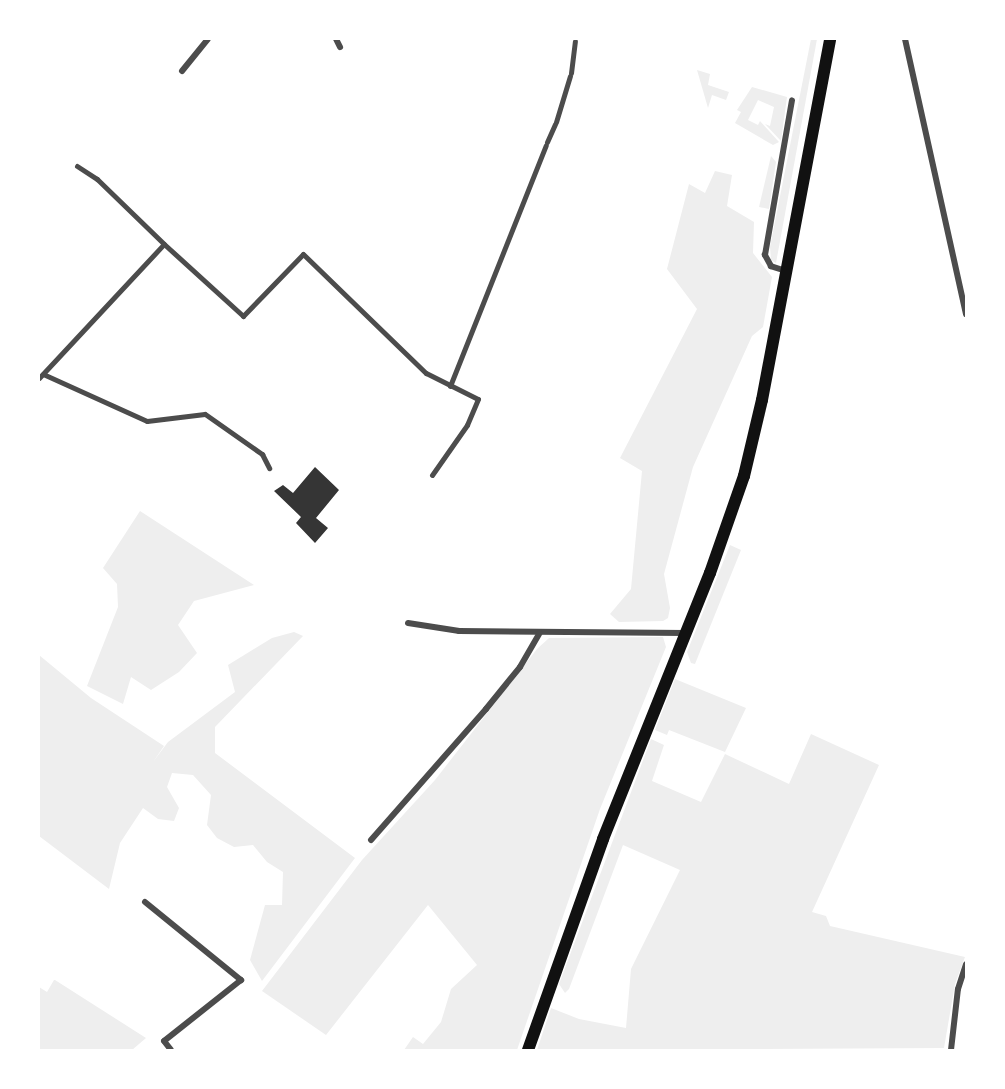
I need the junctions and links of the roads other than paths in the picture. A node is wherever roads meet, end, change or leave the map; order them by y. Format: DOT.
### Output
graph roads {
  1 [pos="208,39"];
  2 [pos="336,39"];
  3 [pos="830,39"];
  4 [pos="905,39"];
  5 [pos="575,41"];
  6 [pos="340,47"];
  7 [pos="182,71"];
  8 [pos="792,100"];
  9 [pos="77,166"];
  10 [pos="164,244"];
  11 [pos="787,272"];
  12 [pos="966,314"];
  13 [pos="41,376"];
  14 [pos="450,386"];
  15 [pos="269,468"];
  16 [pos="432,475"];
  17 [pos="408,623"];
  18 [pos="540,633"];
  19 [pos="685,633"];
  20 [pos="371,840"];
  21 [pos="145,902"];
  22 [pos="966,964"];
  23 [pos="171,1050"];
  24 [pos="528,1050"];
  25 [pos="951,1050"];
  1 -- 7 [label="street"];
  2 -- 6 [label="street"];
  3 -- 11 [label="main road"];
  4 -- 12 [label="street"];
  5 -- 14 [label="street"];
  8 -- 11 [label="street"];
  9 -- 10 [label="street"];
  10 -- 13 [label="street"];
  10 -- 14 [label="street"];
  11 -- 19 [label="main road"];
  13 -- 15 [label="street"];
  14 -- 16 [label="street"];
  17 -- 18 [label="street"];
  18 -- 19 [label="street"];
  18 -- 20 [label="street"];
  19 -- 24 [label="main road"];
  21 -- 23 [label="street"];
  22 -- 25 [label="street"];
}
